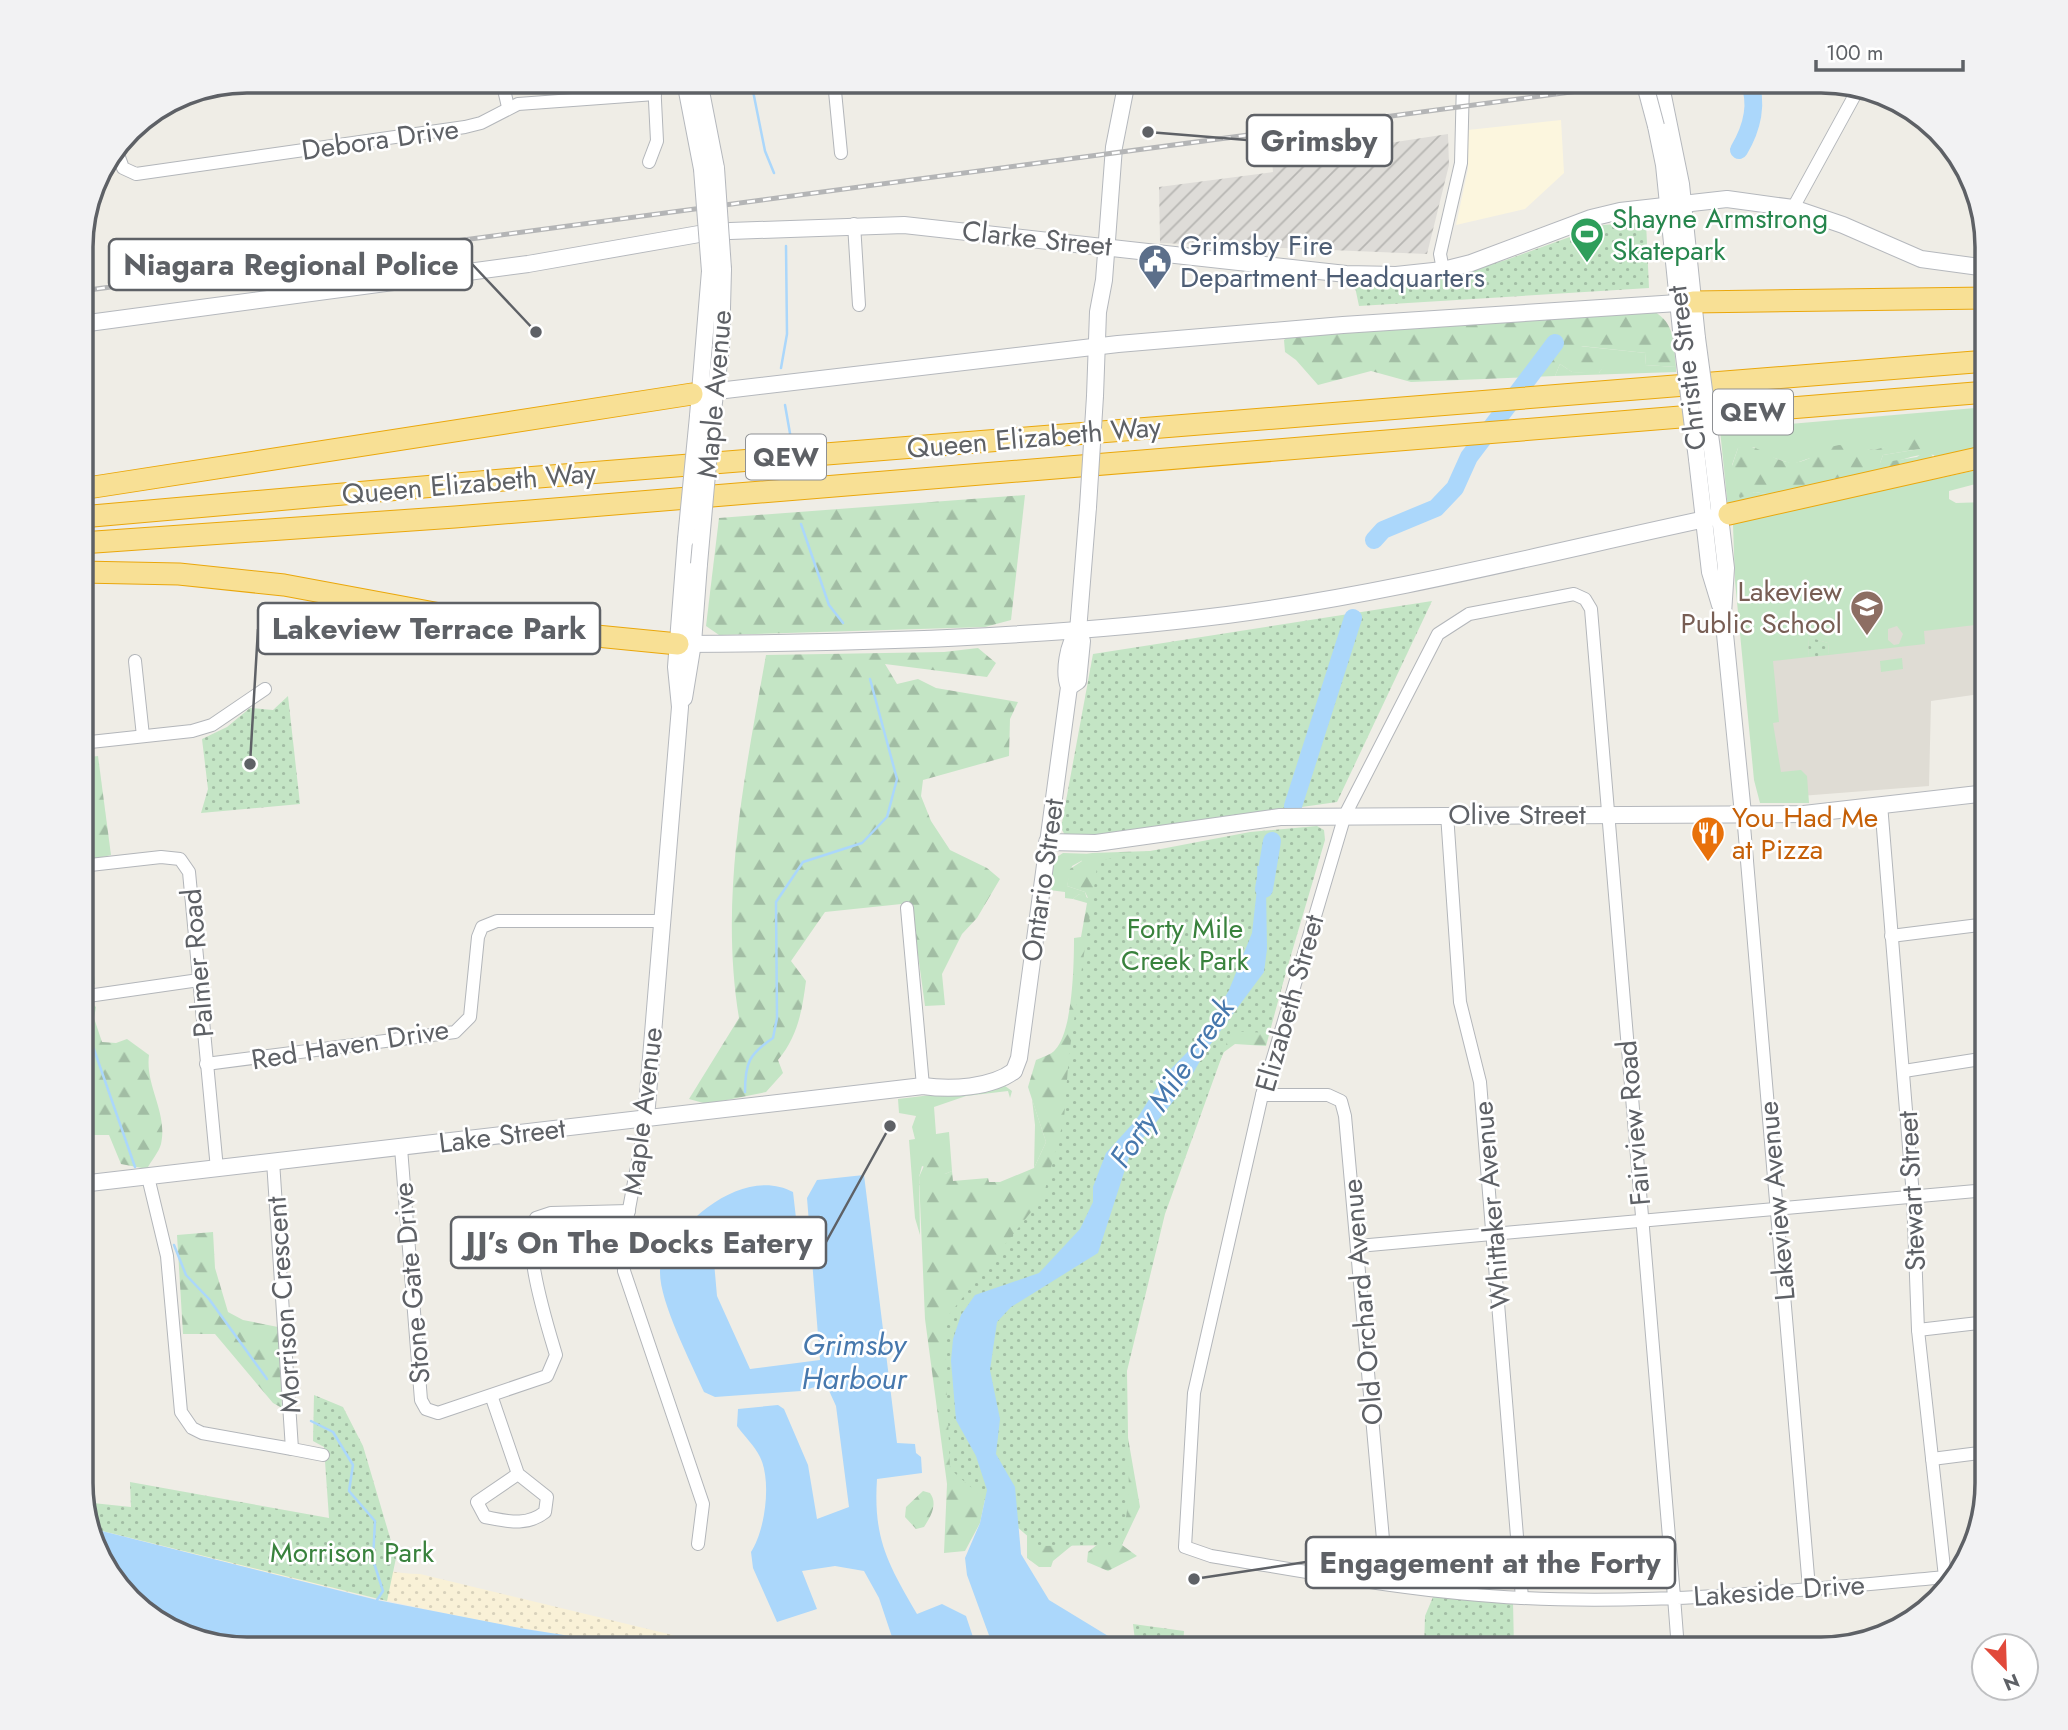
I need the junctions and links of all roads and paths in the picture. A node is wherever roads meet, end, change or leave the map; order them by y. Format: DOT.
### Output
graph roads {
  1 [pos="505,93"];
  2 [pos="689,93"];
  3 [pos="700,93"];
  4 [pos="835,93"];
  5 [pos="1125,93"];
  6 [pos="1464,93"];
  7 [pos="1650,93"];
  8 [pos="1661,93"];
  9 [pos="654,94"];
  10 [pos="1856,97"];
  11 [pos="508,107"];
  12 [pos="1664,125"];
  13 [pos="841,153"];
  14 [pos="120,160"];
  15 [pos="649,162"];
  16 [pos="709,169"];
  17 [pos="1675,204"];
  18 [pos="1793,208"];
  19 [pos="854,224"];
  20 [pos="730,231"];
  21 [pos="699,234"];
  22 [pos="1106,246"];
  23 [pos="1975,266"];
  24 [pos="1443,270"];
  25 [pos="1975,298"];
  26 [pos="1685,302"];
  27 [pos="859,305"];
  28 [pos="93,322"];
  29 [pos="1099,346"];
  30 [pos="1975,362"];
  31 [pos="703,393"];
  32 [pos="1975,393"];
  33 [pos="1975,459"];
  34 [pos="93,486"];
  35 [pos="93,516"];
  36 [pos="1717,516"];
  37 [pos="93,542"];
  38 [pos="93,572"];
  39 [pos="1585,599"];
  40 [pos="1078,631"];
  41 [pos="686,643"];
  42 [pos="135,661"];
  43 [pos="265,689"];
  44 [pos="144,736"];
  45 [pos="93,742"];
  46 [pos="1975,794"];
  47 [pos="1881,804"];
  48 [pos="1606,813"];
  49 [pos="1447,814"];
  50 [pos="1743,814"];
  51 [pos="1345,815"];
  52 [pos="1046,842"];
  53 [pos="93,865"];
  54 [pos="907,908"];
  55 [pos="661,921"];
  56 [pos="1975,926"];
  57 [pos="1891,936"];
  58 [pos="199,980"];
  59 [pos="93,994"];
  60 [pos="1975,1060"];
  61 [pos="206,1064"];
  62 [pos="1014,1071"];
  63 [pos="1904,1071"];
  64 [pos="923,1086"];
  65 [pos="1262,1095"];
  66 [pos="646,1118"];
  67 [pos="401,1148"];
  68 [pos="273,1161"];
  69 [pos="217,1169"];
  70 [pos="148,1177"];
  71 [pos="93,1183"];
  72 [pos="1975,1191"];
  73 [pos="1913,1196"];
  74 [pos="1777,1208"];
  75 [pos="628,1211"];
  76 [pos="1641,1221"];
  77 [pos="1494,1233"];
  78 [pos="1358,1245"];
  79 [pos="1975,1323"];
  80 [pos="1918,1330"];
  81 [pos="492,1398"];
  82 [pos="292,1449"];
  83 [pos="1975,1454"];
  84 [pos="323,1455"];
  85 [pos="1932,1459"];
  86 [pos="518,1474"];
  87 [pos="698,1544"];
  88 [pos="1185,1547"];
  89 [pos="1950,1568"];
  90 [pos="1943,1577"];
  91 [pos="1387,1584"];
  92 [pos="1809,1588"];
  93 [pos="1674,1597"];
  94 [pos="1522,1598"];
  95 [pos="1677,1637"];
  1 -- 11 [label="street"];
  2 -- 16 [label="street, Maple Avenue"];
  3 -- 16 [label="street, Maple Avenue"];
  4 -- 13 [label="street"];
  5 -- 22 [label="street, Ontario Street"];
  6 -- 24 [label="street"];
  7 -- 12 [label="street, Christie Street, bridge"];
  8 -- 12 [label="street, Christie Street"];
  9 -- 11 [label="street, Debora Drive"];
  9 -- 15 [label="street"];
  10 -- 18 [label="street"];
  11 -- 14 [label="street, Debora Drive"];
  12 -- 17 [label="street, Christie Street"];
  16 -- 31 [label="street, Maple Avenue, bridge"];
  17 -- 18 [label="street, Clarke Street"];
  17 -- 24 [label="street, Clarke Street"];
  17 -- 26 [label="street, Christie Street"];
  18 -- 23 [label="street, Clarke Street"];
  19 -- 20 [label="street, Clarke Street"];
  19 -- 22 [label="street, Clarke Street"];
  19 -- 27 [label="street"];
  21 -- 28 [label="street"];
  22 -- 24 [label="street, Clarke Street"];
  22 -- 29 [label="street, Ontario Street"];
  25 -- 26 [label="highway"];
  26 -- 29 [label="street"];
  26 -- 36 [label="street, Christie Street, bridge"];
  29 -- 31 [label="street"];
  29 -- 40 [label="street, Ontario Street, bridge"];
  30 -- 35 [label="highway, Queen Elizabeth Way / QEW"];
  31 -- 34 [label="highway"];
  31 -- 41 [label="street, Maple Avenue, bridge"];
  32 -- 37 [label="highway, Queen Elizabeth Way / QEW"];
  33 -- 36 [label="highway"];
  36 -- 40 [label="street"];
  36 -- 50 [label="street, Christie Street"];
  38 -- 41 [label="highway"];
  39 -- 48 [label="street, Fairview Road"];
  39 -- 51 [label="street, Elizabeth Street"];
  40 -- 41 [label="street"];
  40 -- 52 [label="street, Ontario Street"];
  41 -- 55 [label="street, Maple Avenue"];
  42 -- 44 [label="street"];
  43 -- 44 [label="street"];
  44 -- 45 [label="street"];
  46 -- 47 [label="street, Olive Street"];
  47 -- 50 [label="street, Olive Street"];
  47 -- 57 [label="street, Stewart Street"];
  48 -- 49 [label="street, Olive Street"];
  48 -- 50 [label="street, Olive Street"];
  48 -- 76 [label="street, Fairview Road"];
  49 -- 51 [label="street, Olive Street"];
  49 -- 77 [label="street, Whittaker Avenue"];
  50 -- 74 [label="street, Lakeview Avenue"];
  51 -- 52 [label="street, Olive Street"];
  51 -- 65 [label="street, Elizabeth Street"];
  52 -- 62 [label="street, Ontario Street"];
  53 -- 58 [label="street, Palmer Road"];
  54 -- 64 [label="street"];
  55 -- 61 [label="street, Red Haven Drive"];
  55 -- 66 [label="street, Maple Avenue"];
  56 -- 57 [label="street"];
  57 -- 63 [label="street, Stewart Street"];
  58 -- 59 [label="street"];
  58 -- 61 [label="street, Palmer Road"];
  60 -- 63 [label="street"];
  61 -- 69 [label="street, Palmer Road"];
  62 -- 64 [label="street, Lake Street"];
  63 -- 73 [label="street, Stewart Street"];
  64 -- 66 [label="street, Lake Street"];
  65 -- 78 [label="street, Old Orchard Avenue"];
  65 -- 88 [label="street, Elizabeth Street"];
  66 -- 67 [label="street, Lake Street"];
  66 -- 75 [label="street, Maple Avenue"];
  67 -- 68 [label="street, Lake Street"];
  67 -- 81 [label="street, Stone Gate Drive"];
  68 -- 69 [label="street, Lake Street"];
  68 -- 82 [label="street, Morrison Crescent"];
  69 -- 70 [label="street, Lake Street"];
  70 -- 71 [label="street, Lake Street"];
  70 -- 82 [label="street, Morrison Crescent"];
  72 -- 73 [label="street"];
  73 -- 74 [label="street"];
  73 -- 80 [label="street, Stewart Street"];
  74 -- 76 [label="street"];
  74 -- 92 [label="street, Lakeview Avenue"];
  75 -- 81 [label="street, Stone Gate Drive"];
  75 -- 87 [label="street, Maple Avenue"];
  76 -- 77 [label="street"];
  76 -- 93 [label="street, Fairview Road"];
  77 -- 78 [label="street"];
  77 -- 94 [label="street, Whittaker Avenue"];
  78 -- 91 [label="street, Old Orchard Avenue"];
  79 -- 80 [label="street"];
  80 -- 85 [label="street, Stewart Street"];
  81 -- 86 [label="street"];
  82 -- 84 [label="street, Morrison Crescent"];
  83 -- 85 [label="street"];
  85 -- 89 [label="street, Stewart Street"];
  86 -- 86 [label="street"];
  88 -- 91 [label="street, Lakeside Drive"];
  90 -- 92 [label="street, Lakeside Drive"];
  91 -- 94 [label="street, Lakeside Drive"];
  92 -- 93 [label="street, Lakeside Drive"];
  93 -- 94 [label="street, Lakeside Drive"];
  93 -- 95 [label="street, Fairview Road"];
}
